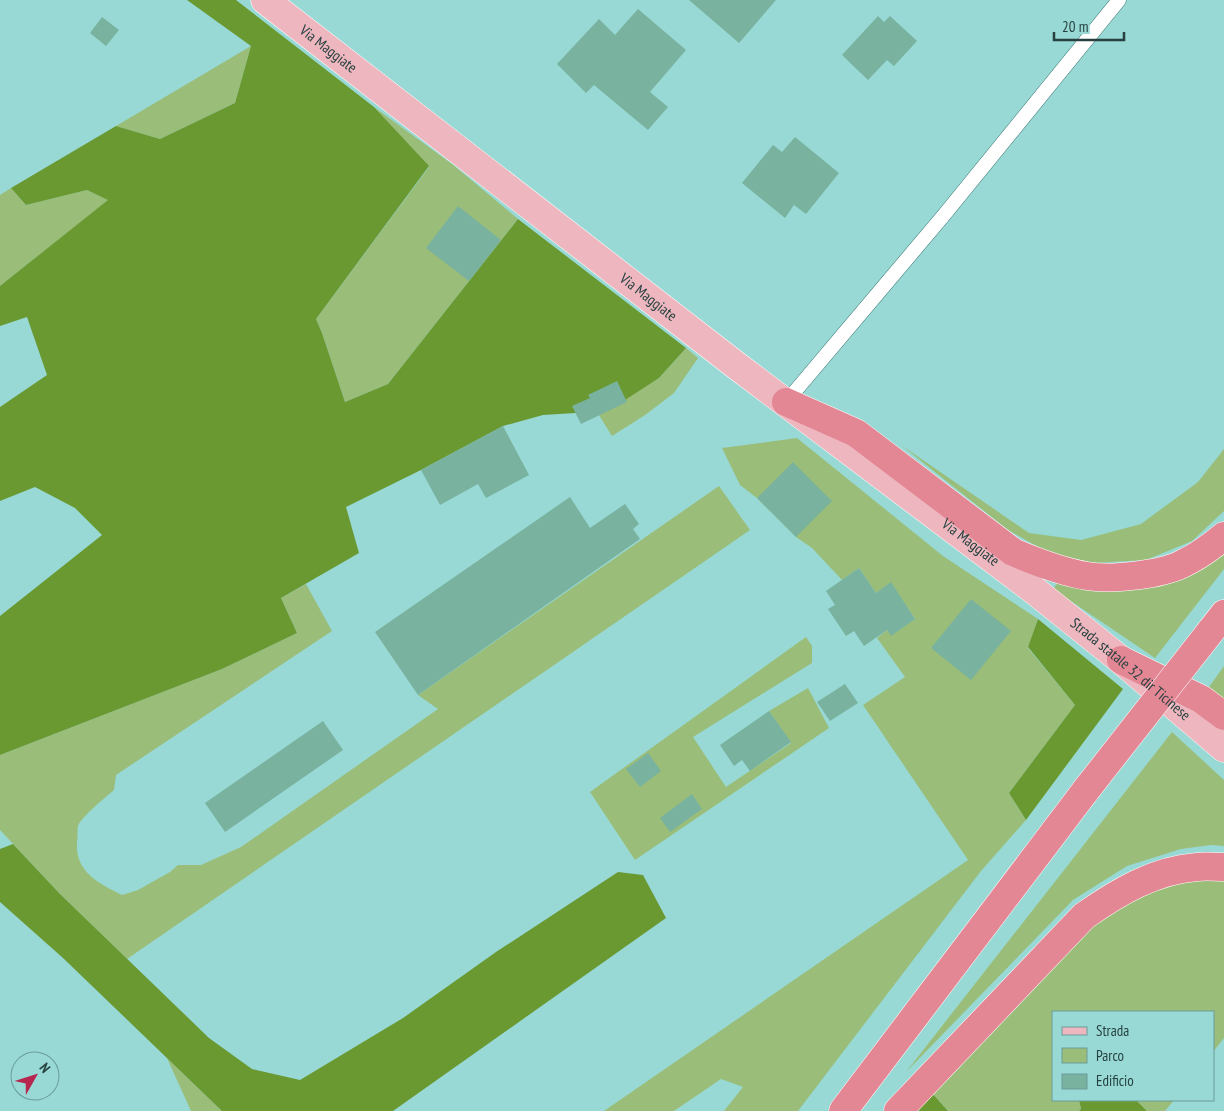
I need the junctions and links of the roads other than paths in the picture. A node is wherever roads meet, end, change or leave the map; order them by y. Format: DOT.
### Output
graph roads {
  1 [pos="265,0"];
  2 [pos="1120,0"];
  3 [pos="786,402"];
  4 [pos="1224,536"];
  5 [pos="1035,591"];
  6 [pos="1219,622"];
  7 [pos="1121,660"];
  8 [pos="1224,716"];
  9 [pos="1224,748"];
  10 [pos="1224,866"];
  11 [pos="843,1111"];
  12 [pos="898,1111"];
  1 -- 3 [label="main road, Via Maggiate"];
  2 -- 3 [label="lane"];
  3 -- 4 [label="highway"];
  3 -- 5 [label="main road, Via Maggiate"];
  5 -- 7 [label="main road, Strada statale 32 dir Ticinese"];
  6 -- 11 [label="highway, bridge"];
  7 -- 8 [label="highway"];
  7 -- 9 [label="main road, Strada statale 32 dir Ticinese"];
  10 -- 12 [label="highway"];
}
